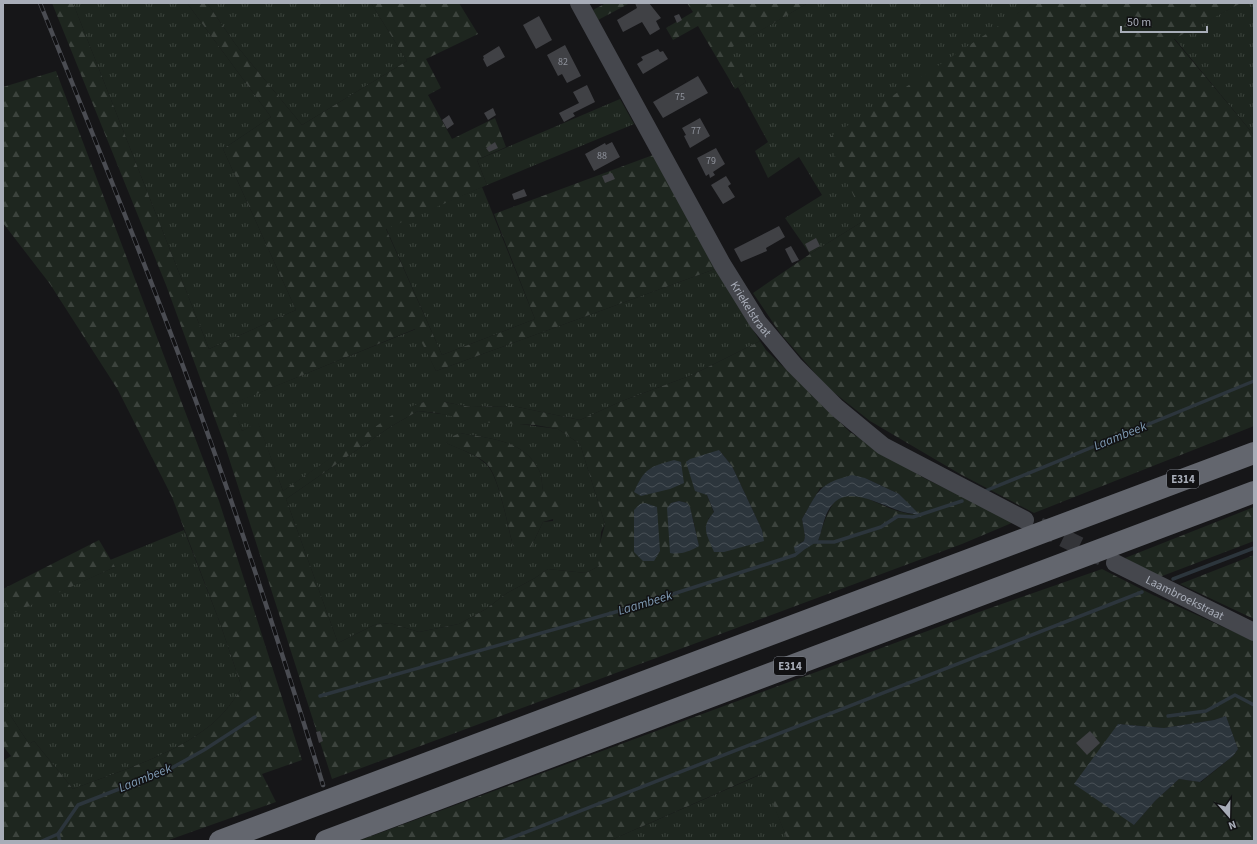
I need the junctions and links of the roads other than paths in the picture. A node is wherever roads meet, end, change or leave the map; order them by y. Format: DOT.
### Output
graph roads {
  1 [pos="579,3"];
  2 [pos="1254,453"];
  3 [pos="1254,492"];
  4 [pos="1026,520"];
  5 [pos="1116,563"];
  6 [pos="1254,632"];
  7 [pos="220,841"];
  8 [pos="326,841"];
  1 -- 4 [label="street, Kriekelstraat"];
  2 -- 7 [label="highway, E314"];
  3 -- 8 [label="highway, E314"];
  5 -- 6 [label="street, Laambroekstraat"];
}
